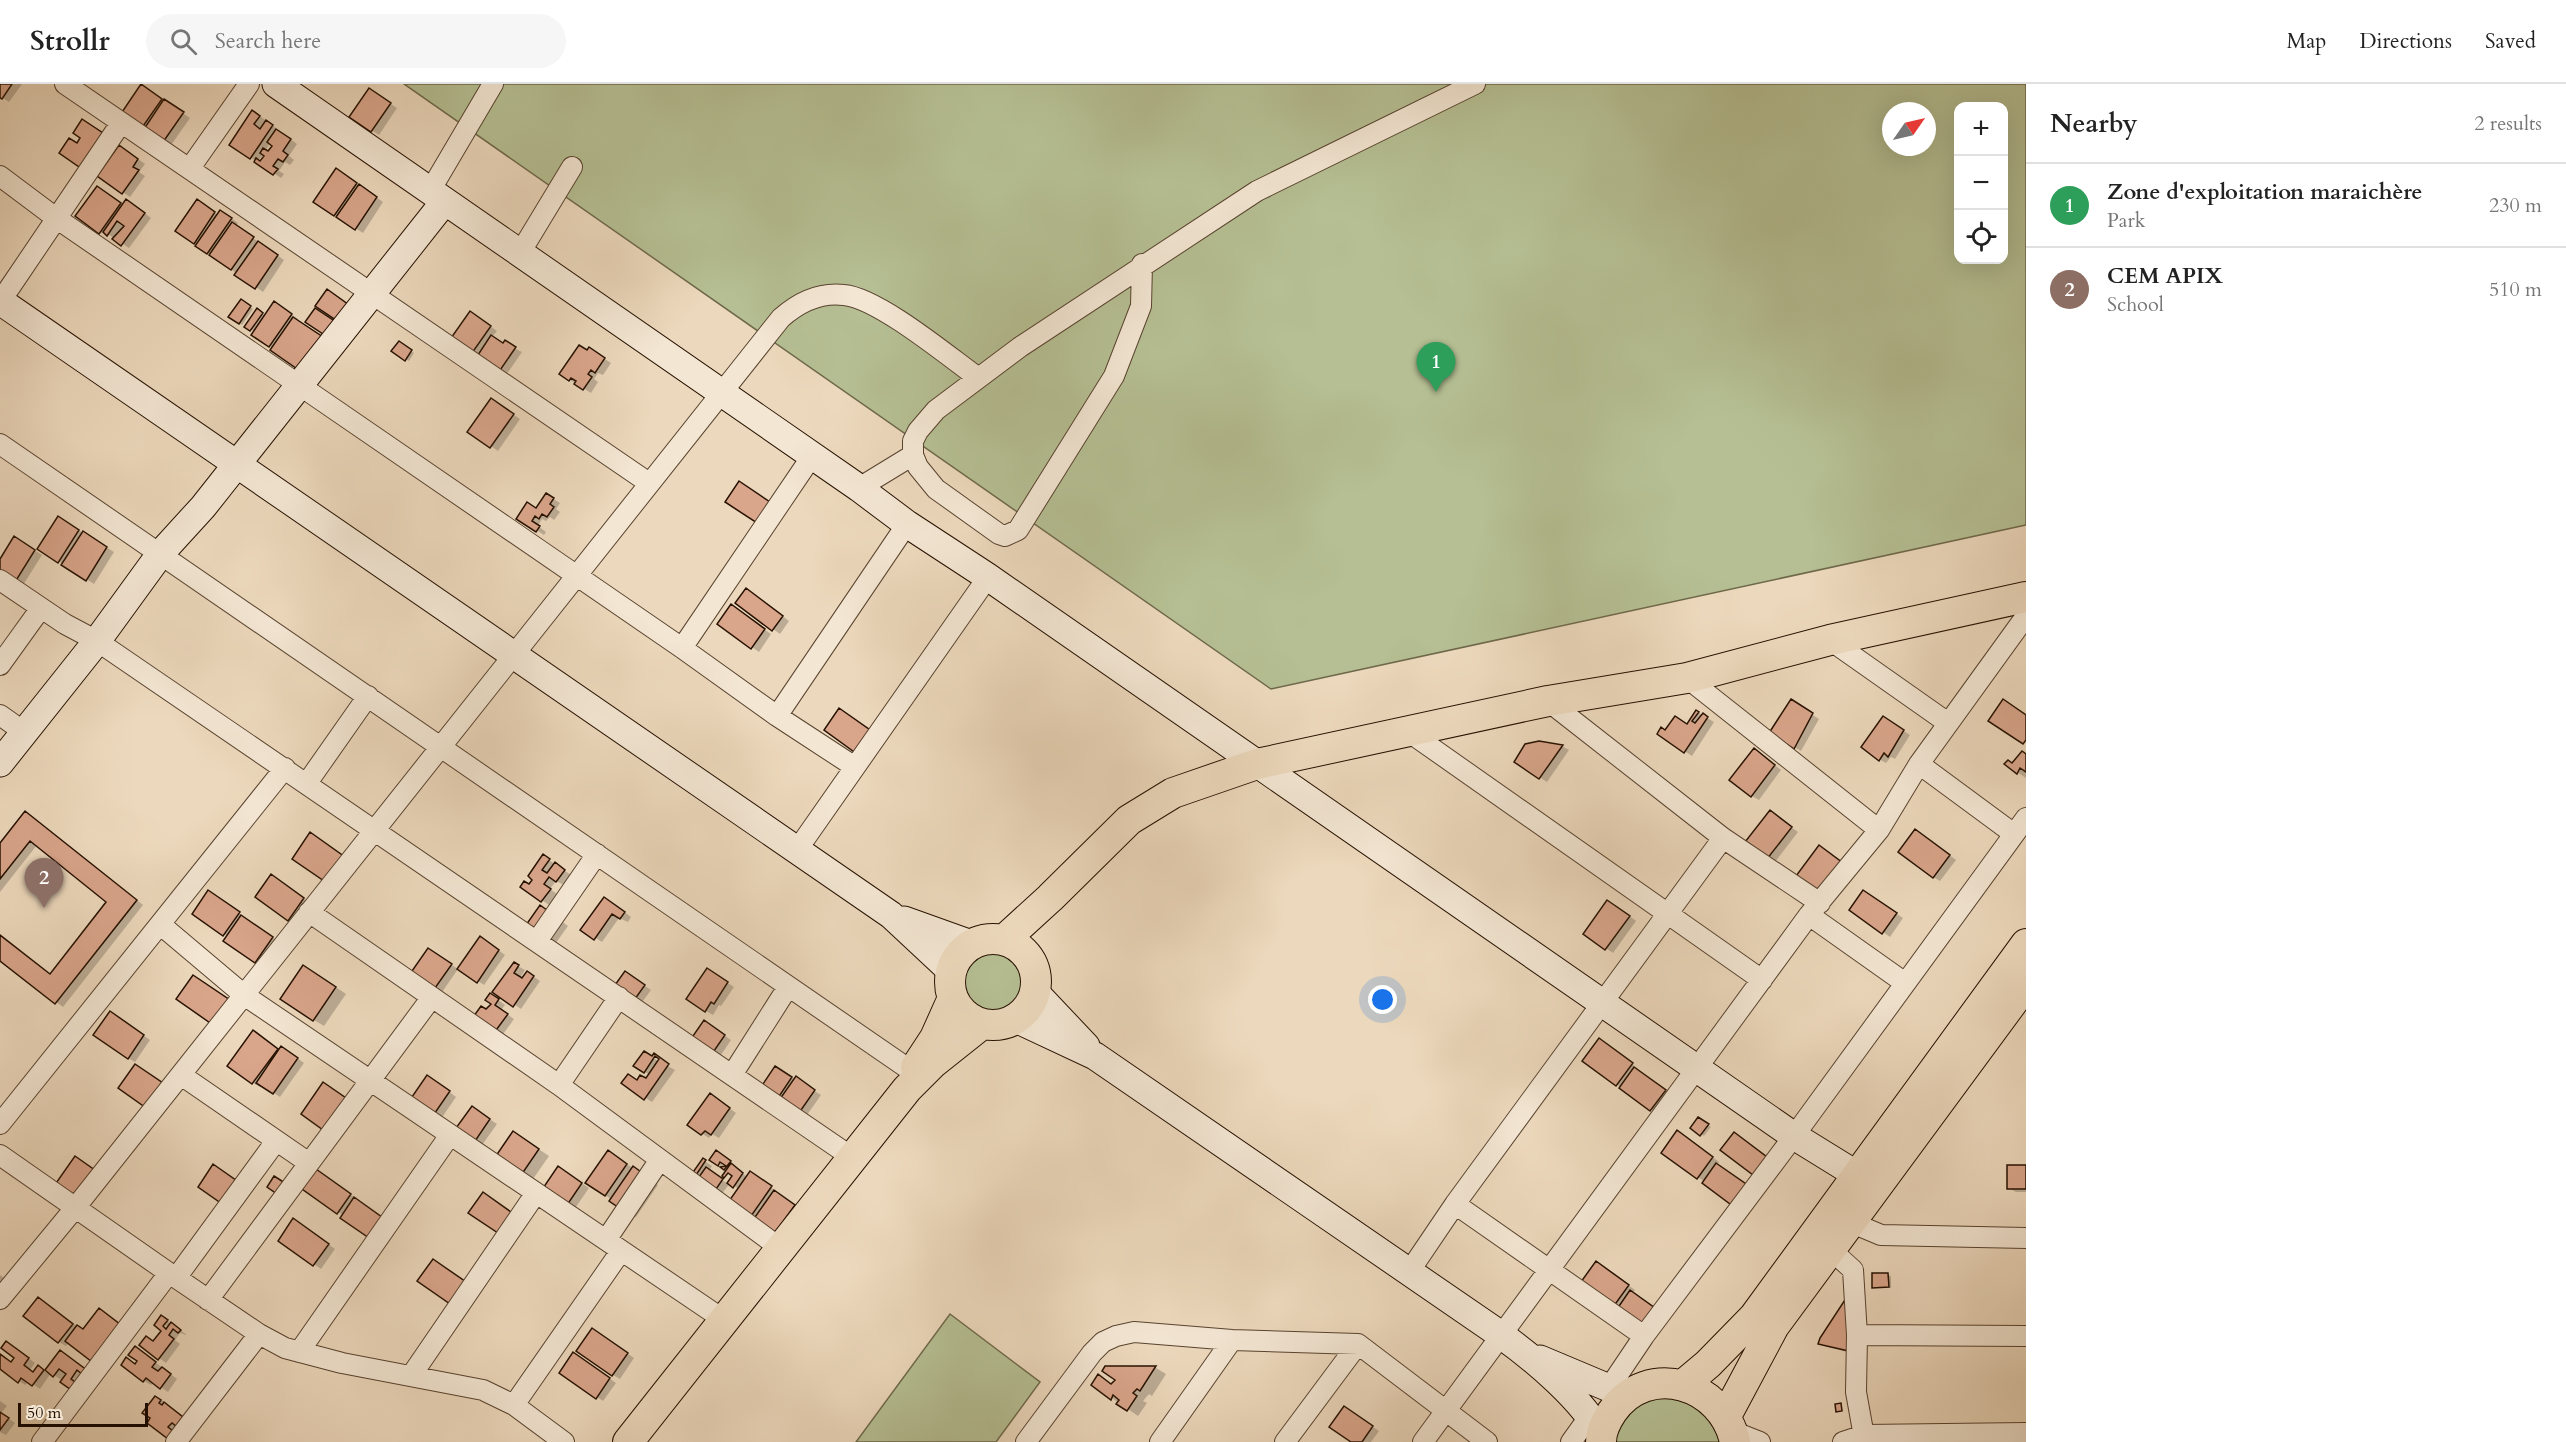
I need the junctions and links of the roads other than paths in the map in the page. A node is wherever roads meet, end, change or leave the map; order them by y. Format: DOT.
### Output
graph roads {
  1 [pos="65,84"];
  2 [pos="249,84"];
  3 [pos="493,84"];
  4 [pos="1475,84"];
  5 [pos="291,88"];
  6 [pos="122,123"];
  7 [pos="572,167"];
  8 [pos="190,168"];
  9 [pos="0,176"];
  10 [pos="437,196"];
  11 [pos="56,218"];
  12 [pos="520,253"];
  13 [pos="1142,264"];
  14 [pos="372,293"];
  15 [pos="0,301"];
  16 [pos="977,377"];
  17 [pos="300,386"];
  18 [pos="721,392"];
  19 [pos="0,444"];
  20 [pos="913,455"];
  21 [pos="812,456"];
  22 [pos="236,465"];
  23 [pos="649,483"];
  24 [pos="859,488"];
  25 [pos="907,524"];
  26 [pos="161,553"];
  27 [pos="576,576"];
  28 [pos="987,577"];
  29 [pos="0,580"];
  30 [pos="2026,597"];
  31 [pos="41,608"];
  32 [pos="2026,616"];
  33 [pos="1830,640"];
  34 [pos="97,641"];
  35 [pos="681,648"];
  36 [pos="513,655"];
  37 [pos="0,665"];
  38 [pos="1687,678"];
  39 [pos="368,696"];
  40 [pos="1548,701"];
  41 [pos="0,715"];
  42 [pos="777,716"];
  43 [pos="1948,723"];
  44 [pos="24,732"];
  45 [pos="1409,732"];
  46 [pos="441,746"];
  47 [pos="0,763"];
  48 [pos="1257,764"];
  49 [pos="1919,764"];
  50 [pos="855,767"];
  51 [pos="285,768"];
  52 [pos="307,783"];
  53 [pos="2026,818"];
  54 [pos="375,829"];
  55 [pos="1879,830"];
  56 [pos="2014,834"];
  57 [pos="1723,838"];
  58 [pos="797,850"];
  59 [pos="597,854"];
  60 [pos="1050,898"];
  61 [pos="1815,909"];
  62 [pos="309,912"];
  63 [pos="1667,914"];
  64 [pos="891,915"];
  65 [pos="161,925"];
  66 [pos="1004,940"];
  67 [pos="537,941"];
  68 [pos="971,944"];
  69 [pos="2026,944"];
  70 [pos="1030,959"];
  71 [pos="1762,981"];
  72 [pos="1905,983"];
  73 [pos="952,984"];
  74 [pos="2026,984"];
  75 [pos="788,987"];
  76 [pos="1035,992"];
  77 [pos="244,994"];
  78 [pos="432,997"];
  79 [pos="619,997"];
  80 [pos="1603,1003"];
  81 [pos="1016,1019"];
  82 [pos="982,1024"];
  83 [pos="1095,1056"];
  84 [pos="1698,1069"];
  85 [pos="181,1075"];
  86 [pos="732,1075"];
  87 [pos="370,1080"];
  88 [pos="910,1081"];
  89 [pos="559,1085"];
  90 [pos="0,1124"];
  91 [pos="450,1135"];
  92 [pos="1794,1136"];
  93 [pos="276,1141"];
  94 [pos="0,1155"];
  95 [pos="853,1158"];
  96 [pos="659,1161"];
  97 [pos="309,1163"];
  98 [pos="1867,1181"];
  99 [pos="536,1193"];
  100 [pos="1455,1204"];
  101 [pos="75,1208"];
  102 [pos="1850,1222"];
  103 [pos="2026,1238"];
  104 [pos="614,1245"];
  105 [pos="780,1248"];
  106 [pos="1830,1249"];
  107 [pos="1548,1269"];
  108 [pos="1409,1272"];
  109 [pos="172,1276"];
  110 [pos="0,1299"];
  111 [pos="208,1300"];
  112 [pos="724,1320"];
  113 [pos="259,1334"];
  114 [pos="1502,1335"];
  115 [pos="1857,1335"];
  116 [pos="1644,1336"];
  117 [pos="2026,1336"];
  118 [pos="1232,1340"];
  119 [pos="1358,1344"];
  120 [pos="299,1352"];
  121 [pos="1525,1353"];
  122 [pos="411,1376"];
  123 [pos="1683,1385"];
  124 [pos="1620,1391"];
  125 [pos="513,1405"];
  126 [pos="1446,1411"];
  127 [pos="1597,1432"];
  128 [pos="1738,1433"];
  129 [pos="2026,1433"];
  130 [pos="1864,1438"];
  131 [pos="42,1442"];
  132 [pos="177,1442"];
  133 [pos="564,1442"];
  134 [pos="628,1442"];
  135 [pos="1026,1442"];
  136 [pos="1160,1442"];
  137 [pos="1285,1442"];
  138 [pos="1423,1442"];
  139 [pos="1487,1442"];
  140 [pos="1571,1442"];
  141 [pos="1843,1442"];
  1 -- 6 [label="street"];
  2 -- 8 [label="street"];
  3 -- 10 [label="street"];
  4 -- 13 [label="street"];
  5 -- 10 [label="street"];
  6 -- 8 [label="street"];
  6 -- 11 [label="street"];
  7 -- 12 [label="street"];
  8 -- 14 [label="street"];
  9 -- 11 [label="street"];
  10 -- 12 [label="street"];
  10 -- 14 [label="street"];
  11 -- 15 [label="street"];
  11 -- 17 [label="street"];
  12 -- 18 [label="street"];
  13 -- 16 [label="street"];
  13 -- 20 [label="street"];
  14 -- 17 [label="street"];
  14 -- 23 [label="street"];
  15 -- 22 [label="street"];
  16 -- 18 [label="street"];
  16 -- 20 [label="street"];
  17 -- 22 [label="street"];
  17 -- 27 [label="street"];
  18 -- 21 [label="street"];
  18 -- 23 [label="street"];
  19 -- 26 [label="street"];
  20 -- 24 [label="street"];
  21 -- 24 [label="street"];
  21 -- 35 [label="street"];
  22 -- 26 [label="street"];
  22 -- 36 [label="street"];
  23 -- 27 [label="street"];
  24 -- 25 [label="street"];
  25 -- 28 [label="street"];
  25 -- 42 [label="street"];
  26 -- 34 [label="street"];
  26 -- 39 [label="street"];
  27 -- 35 [label="street"];
  27 -- 36 [label="street"];
  28 -- 48 [label="street"];
  28 -- 50 [label="street"];
  29 -- 31 [label="street"];
  30 -- 33 [label="main road"];
  31 -- 34 [label="street"];
  31 -- 37 [label="street"];
  32 -- 43 [label="street"];
  33 -- 38 [label="main road"];
  33 -- 43 [label="street"];
  34 -- 44 [label="street"];
  34 -- 51 [label="street"];
  35 -- 42 [label="street"];
  36 -- 46 [label="street"];
  36 -- 58 [label="street"];
  38 -- 40 [label="main road"];
  38 -- 55 [label="street"];
  39 -- 46 [label="street"];
  39 -- 52 [label="street"];
  40 -- 45 [label="main road"];
  40 -- 57 [label="street"];
  41 -- 44 [label="street"];
  42 -- 50 [label="street"];
  43 -- 49 [label="street"];
  44 -- 47 [label="street"];
  45 -- 48 [label="main road"];
  45 -- 63 [label="street"];
  46 -- 54 [label="street"];
  46 -- 59 [label="street"];
  48 -- 60 [label="main road"];
  48 -- 80 [label="street"];
  49 -- 55 [label="street"];
  49 -- 56 [label="street"];
  50 -- 58 [label="street"];
  51 -- 52 [label="street"];
  51 -- 65 [label="street"];
  52 -- 54 [label="street"];
  53 -- 56 [label="street"];
  54 -- 62 [label="street"];
  54 -- 67 [label="street"];
  55 -- 61 [label="street"];
  56 -- 72 [label="street"];
  57 -- 61 [label="street"];
  57 -- 63 [label="street"];
  58 -- 64 [label="street"];
  59 -- 67 [label="street"];
  59 -- 75 [label="street"];
  60 -- 66 [label="main road"];
  60 -- 70 [label="main road"];
  61 -- 71 [label="street"];
  61 -- 72 [label="street"];
  62 -- 77 [label="street"];
  62 -- 78 [label="street"];
  63 -- 71 [label="street"];
  63 -- 80 [label="street"];
  64 -- 68 [label="street"];
  64 -- 73 [label="street"];
  65 -- 77 [label="street"];
  65 -- 90 [label="street"];
  66 -- 68 [label="main road"];
  66 -- 70 [label="main road"];
  67 -- 79 [label="street"];
  68 -- 73 [label="main road"];
  69 -- 98 [label="main road"];
  70 -- 76 [label="main road"];
  71 -- 84 [label="street"];
  72 -- 92 [label="street"];
  73 -- 82 [label="main road"];
  73 -- 88 [label="main road"];
  74 -- 98 [label="main road"];
  75 -- 86 [label="street"];
  75 -- 88 [label="street"];
  76 -- 81 [label="main road"];
  76 -- 83 [label="street"];
  77 -- 85 [label="street"];
  77 -- 87 [label="street"];
  78 -- 87 [label="street"];
  78 -- 89 [label="street"];
  79 -- 86 [label="street"];
  79 -- 89 [label="street"];
  80 -- 84 [label="street"];
  80 -- 100 [label="street"];
  81 -- 82 [label="main road"];
  81 -- 83 [label="street"];
  82 -- 88 [label="main road"];
  83 -- 108 [label="street"];
  84 -- 92 [label="street"];
  84 -- 107 [label="street"];
  85 -- 93 [label="street"];
  85 -- 101 [label="street"];
  86 -- 95 [label="street"];
  87 -- 91 [label="street"];
  87 -- 97 [label="street"];
  88 -- 95 [label="main road"];
  89 -- 96 [label="street"];
  91 -- 99 [label="street"];
  91 -- 120 [label="street"];
  92 -- 98 [label="street"];
  92 -- 116 [label="street"];
  93 -- 97 [label="street"];
  93 -- 109 [label="street"];
  94 -- 101 [label="street"];
  95 -- 105 [label="main road"];
  96 -- 104 [label="street"];
  96 -- 105 [label="street"];
  97 -- 111 [label="street"];
  98 -- 102 [label="main road"];
  98 -- 123 [label="main road"];
  99 -- 104 [label="street"];
  99 -- 122 [label="street"];
  100 -- 107 [label="street"];
  100 -- 108 [label="street"];
  101 -- 109 [label="street"];
  101 -- 110 [label="street"];
  102 -- 103 [label="street"];
  102 -- 106 [label="main road"];
  104 -- 112 [label="street"];
  104 -- 125 [label="street"];
  105 -- 112 [label="main road"];
  106 -- 115 [label="street"];
  106 -- 128 [label="main road"];
  107 -- 114 [label="street"];
  107 -- 116 [label="street"];
  108 -- 114 [label="street"];
  109 -- 111 [label="street"];
  109 -- 131 [label="street"];
  111 -- 113 [label="street"];
  112 -- 134 [label="main road"];
  113 -- 120 [label="street"];
  113 -- 132 [label="street"];
  114 -- 121 [label="street"];
  114 -- 126 [label="street"];
  115 -- 117 [label="street"];
  115 -- 130 [label="street"];
  116 -- 124 [label="street"];
  118 -- 119 [label="street"];
  118 -- 135 [label="street"];
  118 -- 136 [label="street"];
  119 -- 126 [label="street"];
  119 -- 137 [label="street"];
  120 -- 122 [label="street"];
  121 -- 124 [label="street"];
  121 -- 127 [label="street"];
  122 -- 125 [label="street"];
  123 -- 124 [label="main road"];
  123 -- 128 [label="main road"];
  124 -- 127 [label="main road"];
  125 -- 133 [label="street"];
  126 -- 138 [label="street"];
  126 -- 139 [label="street"];
  127 -- 140 [label="street"];
  129 -- 130 [label="street"];
  130 -- 141 [label="street"];
}
